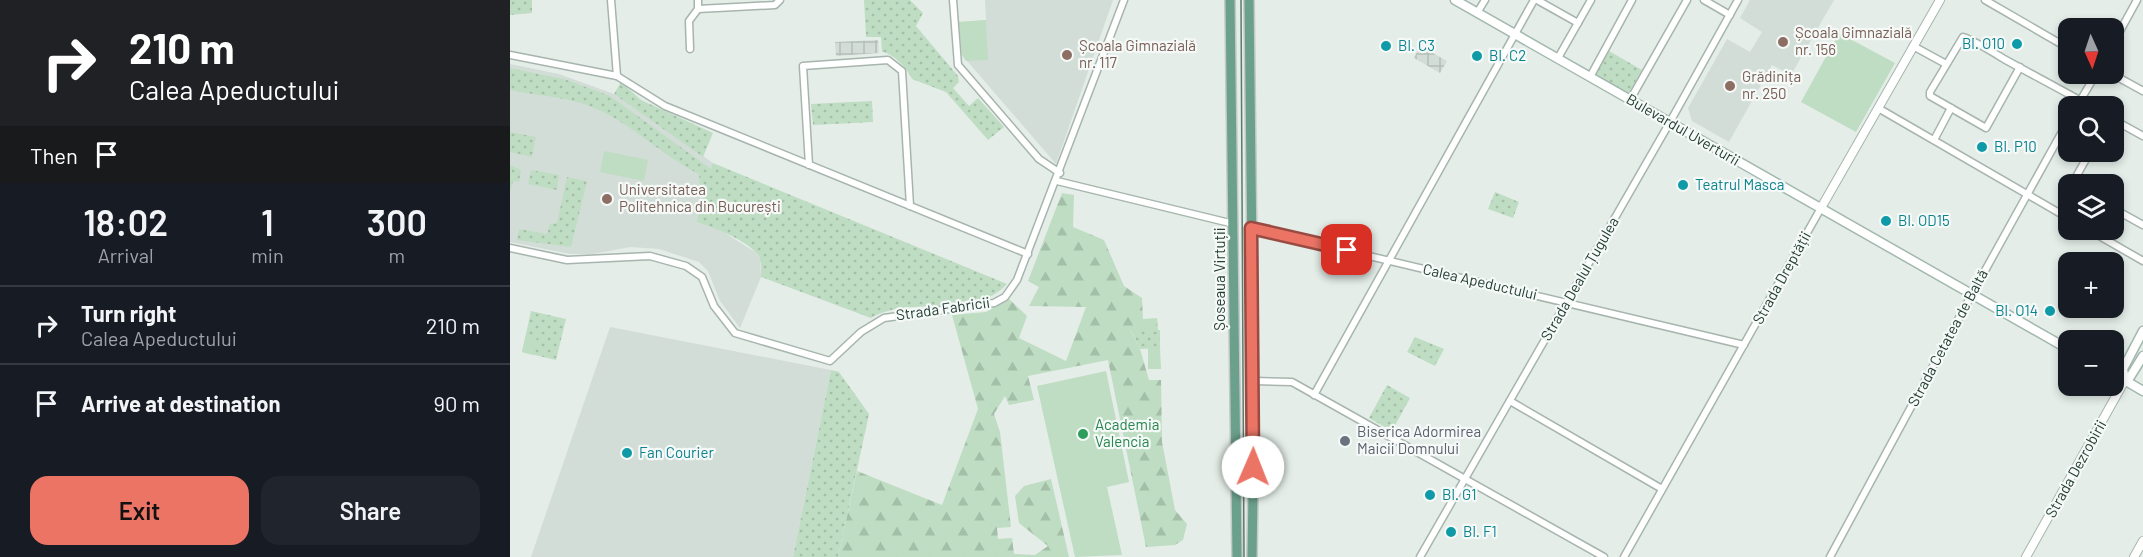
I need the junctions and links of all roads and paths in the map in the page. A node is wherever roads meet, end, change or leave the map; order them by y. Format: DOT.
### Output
graph roads {
  1 [pos="611,0"];
  2 [pos="698,0"];
  3 [pos="780,0"];
  4 [pos="953,0"];
  5 [pos="1124,0"];
  6 [pos="1230,0"];
  7 [pos="1249,0"];
  8 [pos="1455,0"];
  9 [pos="1485,0"];
  10 [pos="1535,0"];
  11 [pos="1591,0"];
  12 [pos="1632,0"];
  13 [pos="1687,0"];
  14 [pos="1704,0"];
  15 [pos="1738,0"];
  16 [pos="1940,0"];
  17 [pos="1985,0"];
  18 [pos="2136,1"];
  19 [pos="2143,7"];
  20 [pos="698,9"];
  21 [pos="1477,13"];
  22 [pos="1730,15"];
  23 [pos="1578,22"];
  24 [pos="2124,23"];
  25 [pos="1515,34"];
  26 [pos="2058,42"];
  27 [pos="1913,46"];
  28 [pos="690,49"];
  29 [pos="510,56"];
  30 [pos="1558,58"];
  31 [pos="1946,64"];
  32 [pos="2020,67"];
  33 [pos="617,76"];
  34 [pos="1590,77"];
  35 [pos="2124,81"];
  36 [pos="2143,91"];
  37 [pos="2065,96"];
  38 [pos="1630,100"];
  39 [pos="1878,108"];
  40 [pos="1951,108"];
  41 [pos="1670,122"];
  42 [pos="2124,126"];
  43 [pos="2143,136"];
  44 [pos="2058,139"];
  45 [pos="1934,140"];
  46 [pos="809,165"];
  47 [pos="1060,173"];
  48 [pos="1057,181"];
  49 [pos="2028,194"];
  50 [pos="910,206"];
  51 [pos="1821,208"];
  52 [pos="2058,212"];
  53 [pos="2124,215"];
  54 [pos="1235,224"];
  55 [pos="2143,225"];
  56 [pos="1251,228"];
  57 [pos="2106,240"];
  58 [pos="510,248"];
  59 [pos="1028,254"];
  60 [pos="1389,260"];
  61 [pos="2143,261"];
  62 [pos="1972,294"];
  63 [pos="1566,303"];
  64 [pos="2143,331"];
  65 [pos="2058,343"];
  66 [pos="1744,345"];
  67 [pos="2143,356"];
  68 [pos="2124,367"];
  69 [pos="2124,380"];
  70 [pos="1253,381"];
  71 [pos="2143,391"];
  72 [pos="1314,395"];
  73 [pos="2115,396"];
  74 [pos="1509,401"];
  75 [pos="1464,480"];
  76 [pos="1662,489"];
  77 [pos="2143,541"];
  78 [pos="1237,557"];
  79 [pos="1252,557"];
  80 [pos="1420,557"];
  81 [pos="1604,557"];
  82 [pos="1624,557"];
  83 [pos="1830,557"];
  84 [pos="2026,557"];
  85 [pos="2134,557"];
  1 -- 33 [label="street"];
  2 -- 20 [label="street"];
  3 -- 20 [label="street"];
  4 -- 47 [label="street"];
  5 -- 47 [label="street, Strada Fabricii"];
  6 -- 54 [label="main road, Șoseaua Virtuții"];
  7 -- 56 [label="main road, Șoseaua Virtuții"];
  8 -- 21 [label="main road, Bulevardul Uverturii"];
  9 -- 21 [label="street"];
  10 -- 23 [label="street"];
  10 -- 25 [label="street"];
  11 -- 23 [label="street"];
  12 -- 34 [label="street"];
  13 -- 38 [label="street"];
  14 -- 22 [label="street"];
  15 -- 22 [label="street, Strada Dealul Țugulea"];
  16 -- 27 [label="street, Strada Dreptății"];
  17 -- 26 [label="street"];
  18 -- 19 [label="street"];
  18 -- 24 [label="street"];
  20 -- 28 [label="street"];
  21 -- 25 [label="main road, Bulevardul Uverturii"];
  22 -- 41 [label="street, Strada Dealul Țugulea"];
  23 -- 30 [label="street"];
  25 -- 30 [label="main road, Bulevardul Uverturii"];
  25 -- 60 [label="street"];
  27 -- 31 [label="street"];
  27 -- 39 [label="street, Strada Dreptății"];
  29 -- 33 [label="street"];
  30 -- 34 [label="main road, Bulevardul Uverturii"];
  31 -- 32 [label="street"];
  31 -- 40 [label="street"];
  32 -- 37 [label="street"];
  32 -- 40 [label="street"];
  33 -- 46 [label="street"];
  34 -- 38 [label="main road, Bulevardul Uverturii"];
  35 -- 36 [label="street"];
  38 -- 41 [label="main road, Bulevardul Uverturii"];
  39 -- 45 [label="street"];
  39 -- 51 [label="street, Strada Dreptății"];
  40 -- 45 [label="street"];
  41 -- 51 [label="main road, Bulevardul Uverturii"];
  41 -- 63 [label="street, Strada Dealul Țugulea"];
  42 -- 43 [label="street"];
  44 -- 49 [label="street, Strada Cetatea de Baltă"];
  45 -- 49 [label="street"];
  46 -- 50 [label="street"];
  46 -- 50 [label="street"];
  47 -- 48 [label="street, Strada Fabricii"];
  48 -- 54 [label="street"];
  48 -- 59 [label="street, Strada Fabricii"];
  49 -- 52 [label="street"];
  49 -- 62 [label="street, Strada Cetatea de Baltă"];
  50 -- 59 [label="street"];
  51 -- 62 [label="main road, Bulevardul Uverturii"];
  51 -- 66 [label="street, Strada Dreptății"];
  53 -- 55 [label="street"];
  54 -- 78 [label="main road, Șoseaua Virtuții"];
  56 -- 60 [label="street, Calea Apeductului"];
  56 -- 70 [label="main road, Șoseaua Virtuții"];
  57 -- 61 [label="street"];
  58 -- 59 [label="street, Strada Fabricii"];
  60 -- 63 [label="street, Calea Apeductului"];
  60 -- 72 [label="street"];
  62 -- 65 [label="main road, Bulevardul Uverturii"];
  62 -- 83 [label="street, Strada Cetatea de Baltă"];
  63 -- 66 [label="street, Calea Apeductului"];
  63 -- 74 [label="street, Strada Dealul Țugulea"];
  64 -- 68 [label="main road, Strada Dezrobirii"];
  66 -- 76 [label="street, Strada Dreptății"];
  67 -- 69 [label="main road, Strada Dezrobirii"];
  69 -- 71 [label="main road"];
  70 -- 72 [label="street"];
  70 -- 79 [label="main road, Șoseaua Virtuții"];
  72 -- 75 [label="street"];
  73 -- 84 [label="street, Strada Dezrobirii"];
  74 -- 75 [label="street, Strada Dealul Țugulea"];
  74 -- 76 [label="street"];
  75 -- 80 [label="street, Strada Dealul Țugulea"];
  75 -- 81 [label="street"];
  76 -- 82 [label="street, Strada Dreptății"];
  77 -- 85 [label="street"];
}
